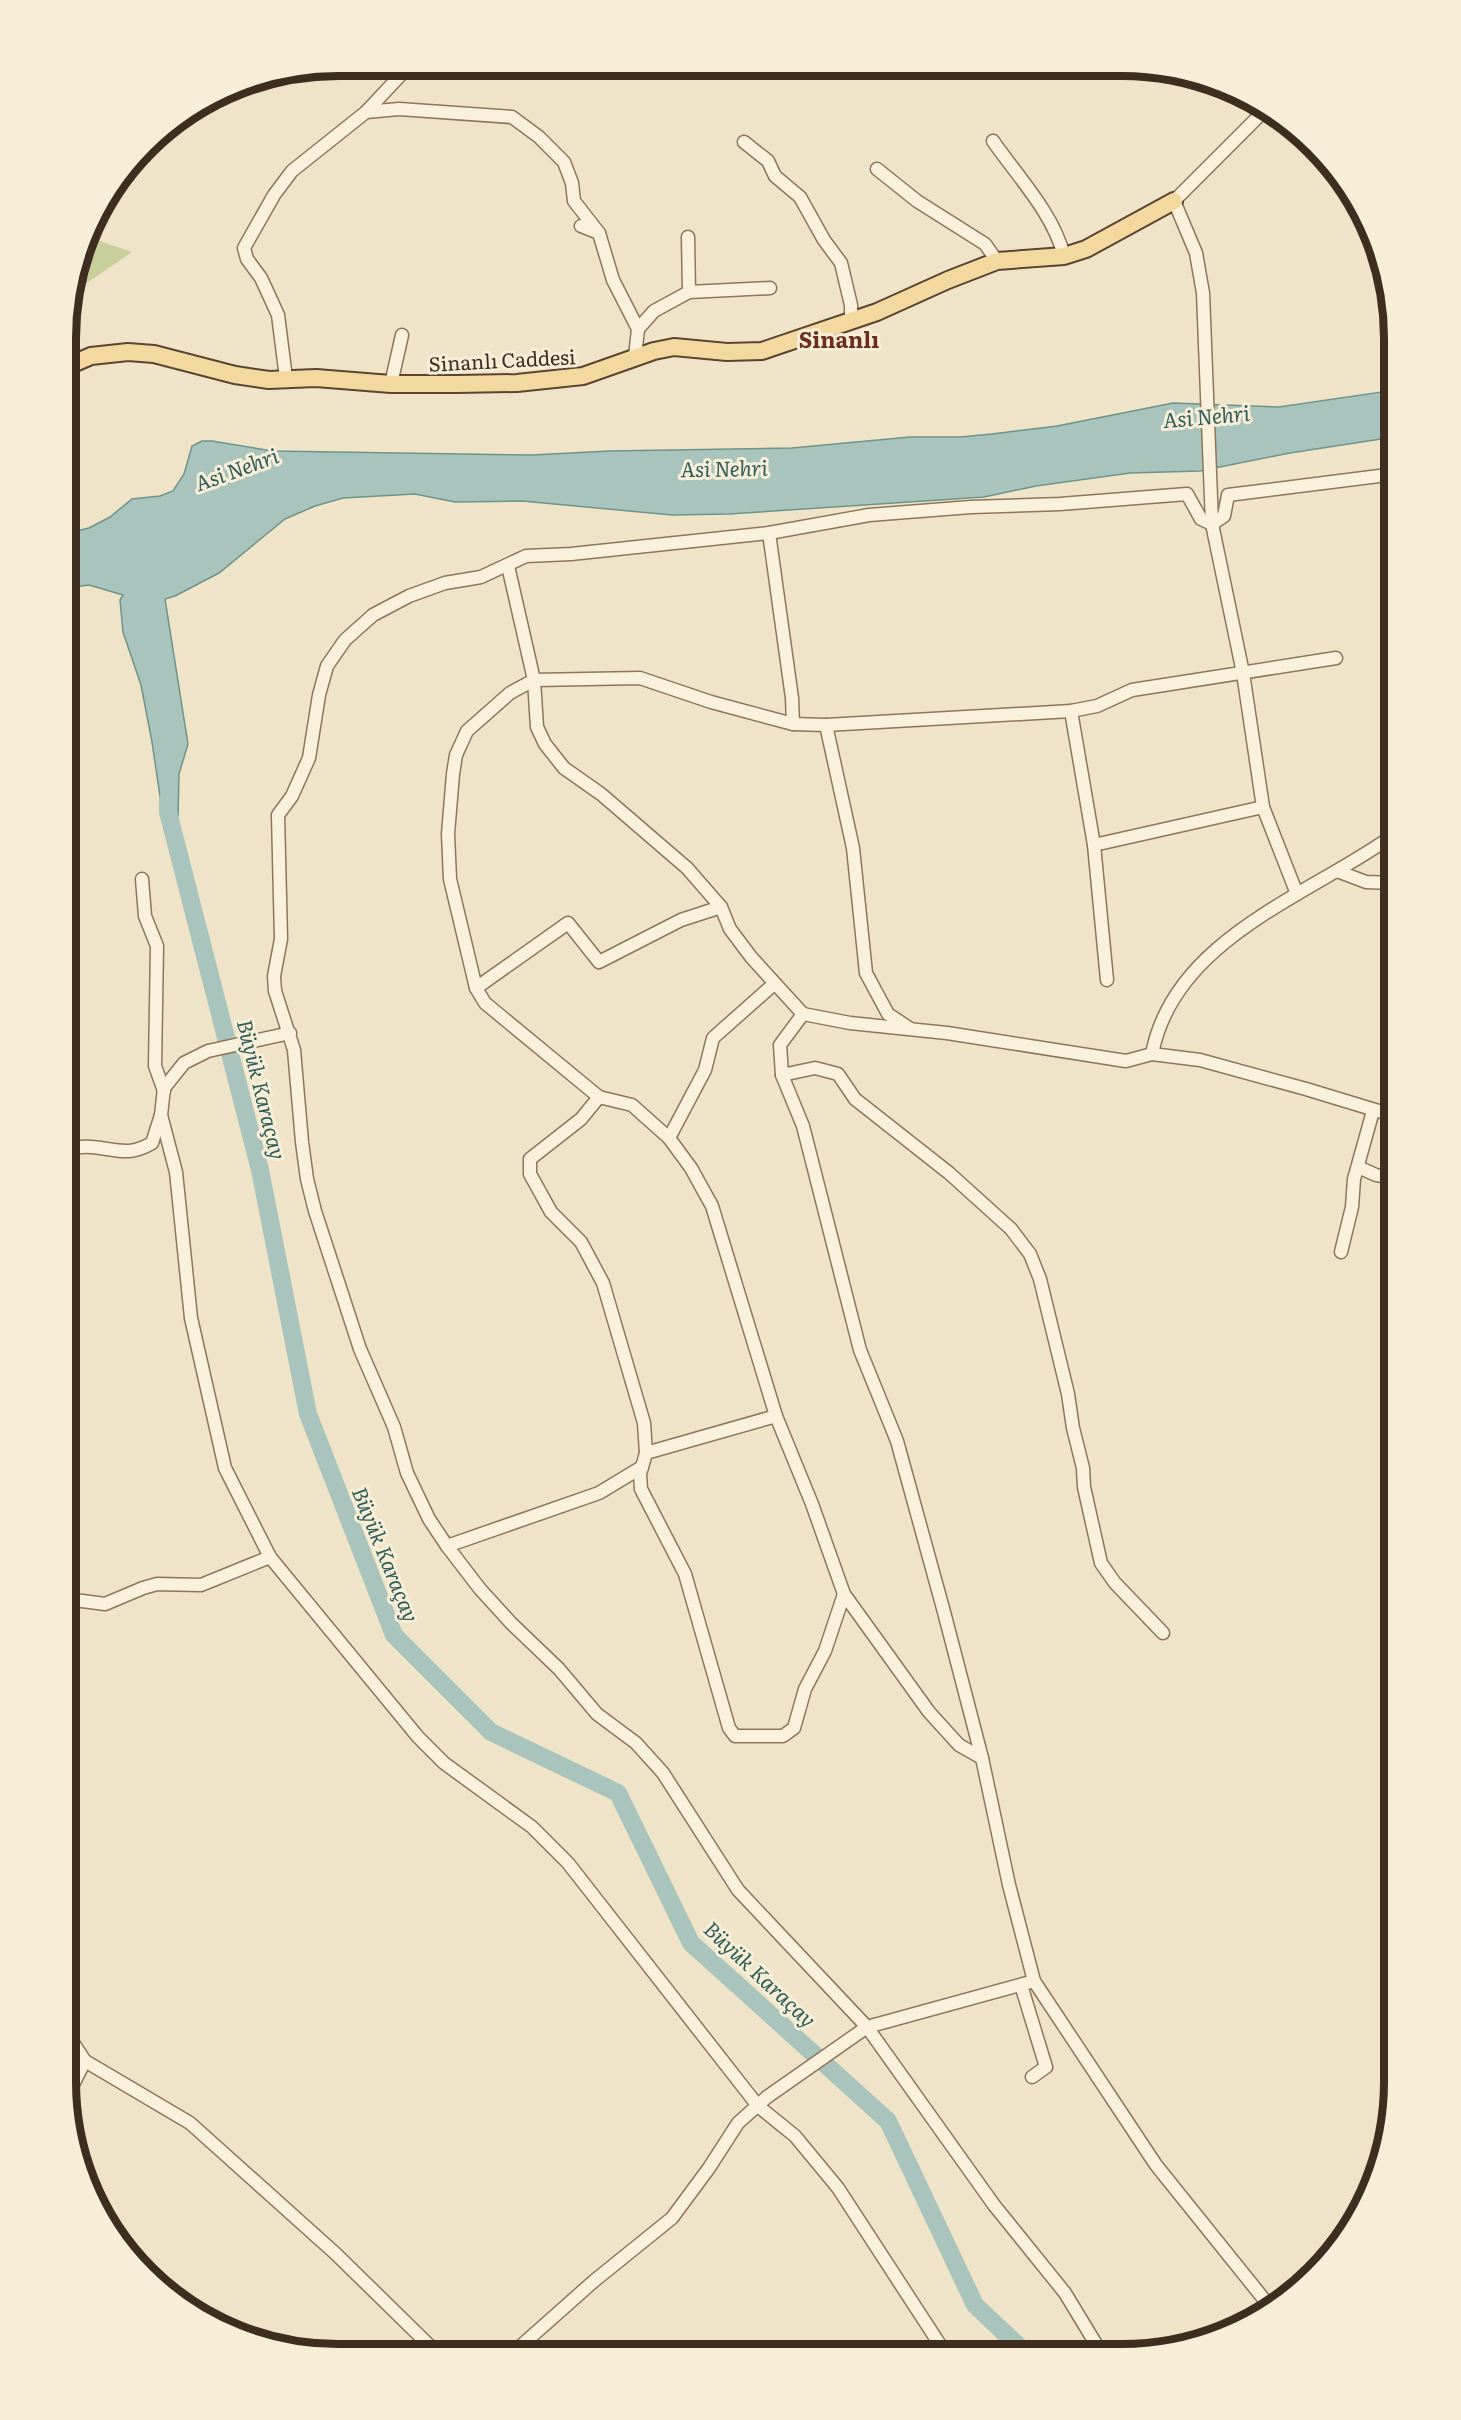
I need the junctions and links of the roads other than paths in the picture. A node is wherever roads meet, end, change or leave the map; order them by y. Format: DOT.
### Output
graph roads {
  1 [pos="400,76"];
  2 [pos="366,112"];
  3 [pos="1259,116"];
  4 [pos="993,141"];
  5 [pos="744,142"];
  6 [pos="877,169"];
  7 [pos="1174,201"];
  8 [pos="581,226"];
  9 [pos="599,233"];
  10 [pos="688,237"];
  11 [pos="1064,256"];
  12 [pos="997,261"];
  13 [pos="770,288"];
  14 [pos="688,292"];
  15 [pos="851,322"];
  16 [pos="638,329"];
  17 [pos="402,335"];
  18 [pos="635,357"];
  19 [pos="76,363"];
  20 [pos="286,378"];
  21 [pos="391,384"];
  22 [pos="1384,475"];
  23 [pos="1212,524"];
  24 [pos="769,533"];
  25 [pos="508,566"];
  26 [pos="1336,658"];
  27 [pos="1243,673"];
  28 [pos="534,680"];
  29 [pos="1071,711"];
  30 [pos="793,724"];
  31 [pos="826,725"];
  32 [pos="1263,807"];
  33 [pos="1384,842"];
  34 [pos="1094,845"];
  35 [pos="1337,871"];
  36 [pos="142,879"];
  37 [pos="1384,883"];
  38 [pos="1297,894"];
  39 [pos="721,908"];
  40 [pos="1107,980"];
  41 [pos="774,984"];
  42 [pos="476,988"];
  43 [pos="803,1014"];
  44 [pos="909,1028"];
  45 [pos="290,1034"];
  46 [pos="1152,1054"];
  47 [pos="782,1075"];
  48 [pos="164,1090"];
  49 [pos="599,1097"];
  50 [pos="1373,1111"];
  51 [pos="1384,1114"];
  52 [pos="161,1115"];
  53 [pos="669,1138"];
  54 [pos="76,1148"];
  55 [pos="1358,1167"];
  56 [pos="1384,1177"];
  57 [pos="1341,1252"];
  58 [pos="776,1416"];
  59 [pos="646,1453"];
  60 [pos="642,1467"];
  61 [pos="447,1546"];
  62 [pos="270,1557"];
  63 [pos="844,1594"];
  64 [pos="76,1600"];
  65 [pos="1163,1633"];
  66 [pos="982,1758"];
  67 [pos="1034,1981"];
  68 [pos="1021,1985"];
  69 [pos="867,2027"];
  70 [pos="76,2047"];
  71 [pos="85,2061"];
  72 [pos="1032,2077"];
  73 [pos="76,2078"];
  74 [pos="762,2102"];
  75 [pos="1265,2301"];
  76 [pos="428,2344"];
  77 [pos="523,2344"];
  78 [pos="939,2344"];
  79 [pos="1096,2344"];
  1 -- 2 [label="street"];
  2 -- 9 [label="street"];
  2 -- 20 [label="street"];
  3 -- 7 [label="street, Sinanlı Caddesi"];
  4 -- 11 [label="street"];
  5 -- 15 [label="street"];
  6 -- 12 [label="street"];
  7 -- 11 [label="main road, Sinanlı Caddesi"];
  7 -- 23 [label="street"];
  8 -- 9 [label="street"];
  9 -- 16 [label="street"];
  10 -- 14 [label="street"];
  11 -- 12 [label="main road, Sinanlı Caddesi"];
  12 -- 15 [label="main road, Sinanlı Caddesi"];
  13 -- 14 [label="street"];
  14 -- 16 [label="street"];
  15 -- 18 [label="main road, Sinanlı Caddesi"];
  16 -- 18 [label="street"];
  17 -- 21 [label="street"];
  18 -- 21 [label="main road, Sinanlı Caddesi"];
  19 -- 20 [label="main road, Sinanlı Caddesi"];
  20 -- 21 [label="main road, Sinanlı Caddesi"];
  22 -- 23 [label="street"];
  23 -- 24 [label="street"];
  23 -- 27 [label="street"];
  24 -- 25 [label="street"];
  24 -- 30 [label="street"];
  25 -- 28 [label="street"];
  25 -- 45 [label="street"];
  26 -- 27 [label="street"];
  27 -- 29 [label="street"];
  27 -- 32 [label="street"];
  28 -- 30 [label="street"];
  28 -- 39 [label="street"];
  28 -- 42 [label="street"];
  29 -- 31 [label="street"];
  29 -- 34 [label="street"];
  30 -- 31 [label="street"];
  31 -- 44 [label="street"];
  32 -- 34 [label="street"];
  32 -- 38 [label="street"];
  33 -- 35 [label="street"];
  34 -- 40 [label="street"];
  35 -- 37 [label="street"];
  35 -- 38 [label="street"];
  36 -- 48 [label="street"];
  38 -- 46 [label="street"];
  39 -- 41 [label="street"];
  39 -- 42 [label="street"];
  41 -- 43 [label="street"];
  41 -- 53 [label="street"];
  42 -- 49 [label="street"];
  43 -- 44 [label="street"];
  43 -- 47 [label="street"];
  44 -- 46 [label="street"];
  45 -- 48 [label="street"];
  45 -- 61 [label="street"];
  46 -- 50 [label="street"];
  47 -- 65 [label="street"];
  47 -- 66 [label="street"];
  48 -- 52 [label="street"];
  49 -- 53 [label="street"];
  49 -- 59 [label="street"];
  50 -- 51 [label="street"];
  50 -- 55 [label="street"];
  52 -- 54 [label="street"];
  52 -- 62 [label="street"];
  53 -- 58 [label="street"];
  55 -- 56 [label="street"];
  55 -- 57 [label="street"];
  58 -- 59 [label="street"];
  58 -- 63 [label="street"];
  59 -- 60 [label="street"];
  60 -- 61 [label="street"];
  60 -- 63 [label="street"];
  61 -- 69 [label="street"];
  62 -- 64 [label="street"];
  62 -- 74 [label="street"];
  63 -- 66 [label="street"];
  66 -- 67 [label="street"];
  67 -- 68 [label="street"];
  67 -- 75 [label="street"];
  68 -- 69 [label="street"];
  68 -- 72 [label="street"];
  69 -- 74 [label="street"];
  69 -- 79 [label="street"];
  70 -- 71 [label="street"];
  71 -- 73 [label="street"];
  71 -- 76 [label="street"];
  74 -- 77 [label="street"];
  74 -- 78 [label="street"];
}
